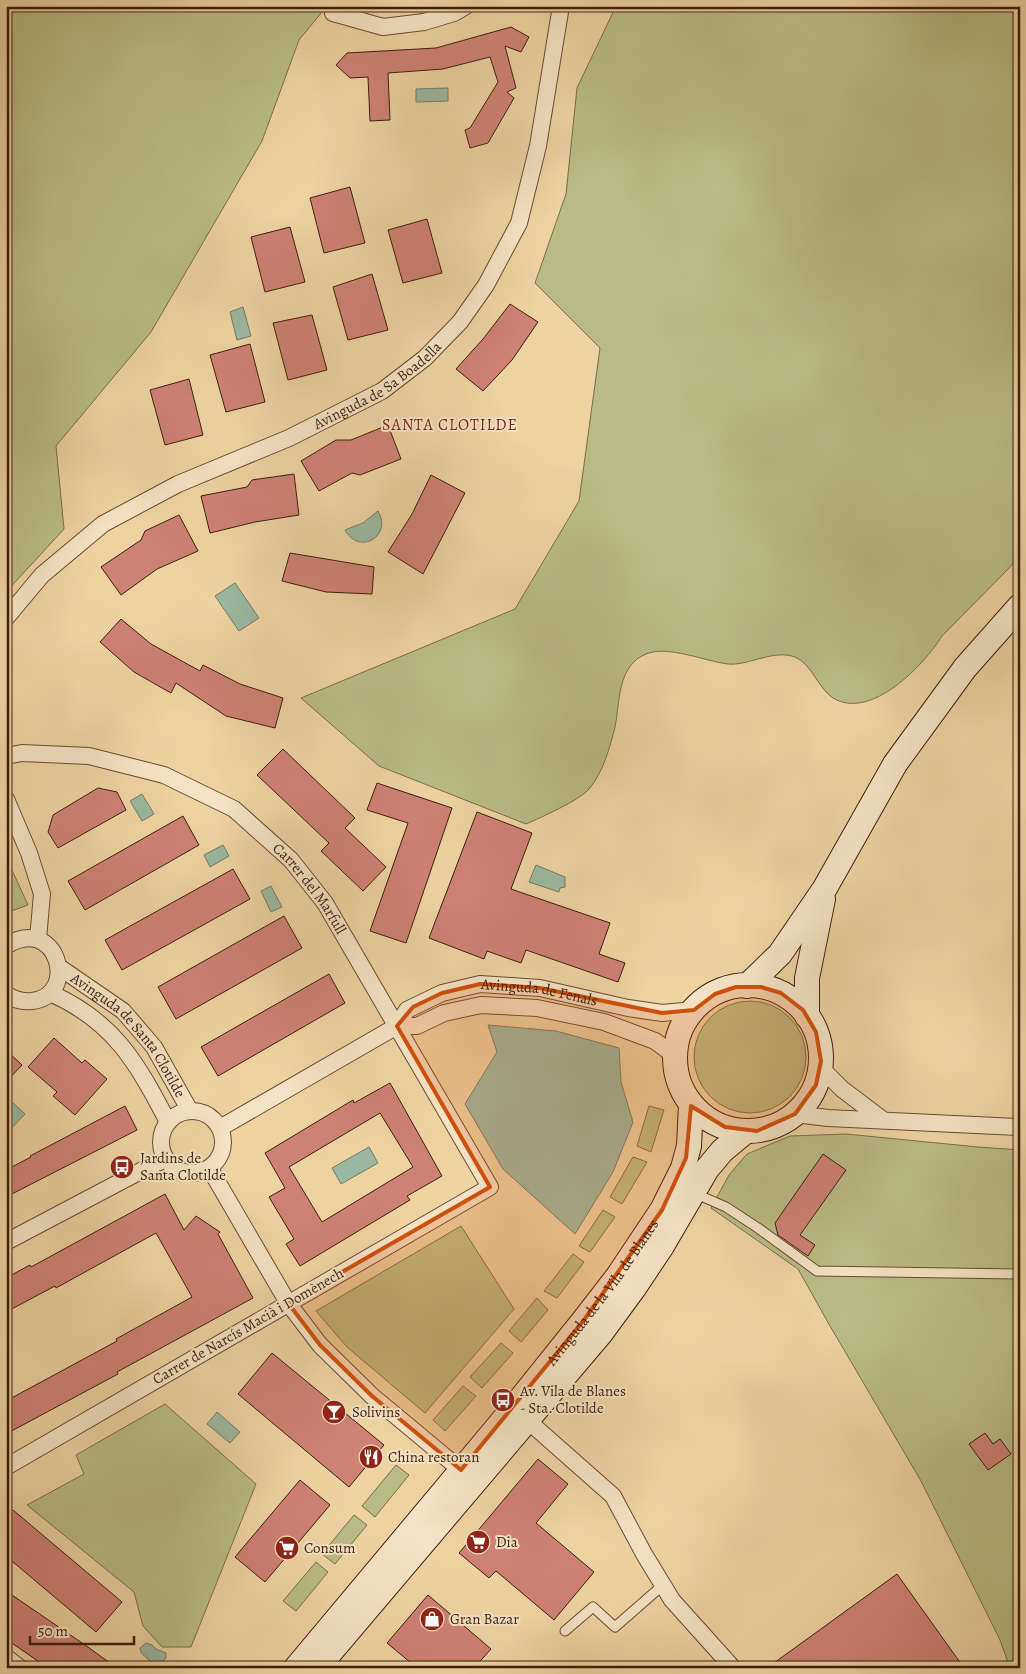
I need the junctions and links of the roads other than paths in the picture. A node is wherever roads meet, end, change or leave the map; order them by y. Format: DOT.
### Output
graph roads {
  1 [pos="466,6"];
  2 [pos="561,6"];
  3 [pos="333,14"];
  4 [pos="1020,606"];
  5 [pos="6,618"];
  6 [pos="6,756"];
  7 [pos="6,799"];
  8 [pos="825,888"];
  9 [pos="38,939"];
  10 [pos="6,946"];
  11 [pos="59,967"];
  12 [pos="747,986"];
  13 [pos="50,993"];
  14 [pos="7,996"];
  15 [pos="694,1010"];
  16 [pos="807,1016"];
  17 [pos="396,1026"];
  18 [pos="676,1056"];
  19 [pos="820,1067"];
  20 [pos="691,1104"];
  21 [pos="190,1111"];
  22 [pos="795,1114"];
  23 [pos="883,1120"];
  24 [pos="168,1122"];
  25 [pos="1020,1126"];
  26 [pos="220,1128"];
  27 [pos="746,1131"];
  28 [pos="166,1160"];
  29 [pos="210,1169"];
  30 [pos="490,1187"];
  31 [pos="694,1192"];
  32 [pos="6,1242"];
  33 [pos="1020,1274"];
  34 [pos="288,1303"];
  35 [pos="527,1420"];
  36 [pos="6,1466"];
  37 [pos="461,1470"];
  38 [pos="663,1585"];
  39 [pos="565,1631"];
  40 [pos="6,1658"];
  41 [pos="20,1668"];
  42 [pos="296,1668"];
  43 [pos="317,1668"];
  44 [pos="733,1668"];
  1 -- 3 [label="street"];
  2 -- 5 [label="street, Avinguda de Sa Boadella"];
  4 -- 8 [label="main road"];
  6 -- 17 [label="street, Carrer del Marfull"];
  7 -- 9 [label="street"];
  8 -- 12 [label="main road"];
  8 -- 16 [label="main road"];
  9 -- 10 [label="street"];
  9 -- 11 [label="street"];
  11 -- 13 [label="street"];
  11 -- 21 [label="street, Avinguda de Santa Clotilde"];
  12 -- 15 [label="main road"];
  12 -- 16 [label="main road"];
  13 -- 14 [label="street"];
  13 -- 24 [label="street, Avinguda de Santa Clotilde"];
  15 -- 17 [label="street, Avinguda de Fenals"];
  15 -- 18 [label="main road"];
  16 -- 19 [label="main road"];
  17 -- 18 [label="street, Avinguda de Fenals"];
  17 -- 26 [label="street, Avinguda de Fenals"];
  17 -- 30 [label="street, Carrer del Marfull"];
  18 -- 20 [label="main road"];
  19 -- 22 [label="main road"];
  19 -- 23 [label="street"];
  20 -- 27 [label="main road"];
  20 -- 37 [label="main road, Avinguda de la Vila de Blanes"];
  21 -- 24 [label="street"];
  21 -- 26 [label="street"];
  22 -- 23 [label="street"];
  22 -- 27 [label="main road"];
  23 -- 25 [label="street"];
  24 -- 28 [label="street"];
  26 -- 29 [label="street"];
  27 -- 31 [label="main road"];
  28 -- 29 [label="street"];
  28 -- 32 [label="street"];
  29 -- 34 [label="street"];
  30 -- 34 [label="street, Carrer de Narcís Macià i Domènech"];
  31 -- 33 [label="lane"];
  31 -- 35 [label="main road"];
  34 -- 36 [label="street, Carrer de Narcís Macià i Domènech"];
  34 -- 37 [label="street"];
  35 -- 38 [label="street"];
  35 -- 43 [label="main road"];
  37 -- 42 [label="main road, Avinguda de la Vila de Blanes"];
  38 -- 39 [label="lane"];
  38 -- 44 [label="street"];
  40 -- 41 [label="street"];
}
